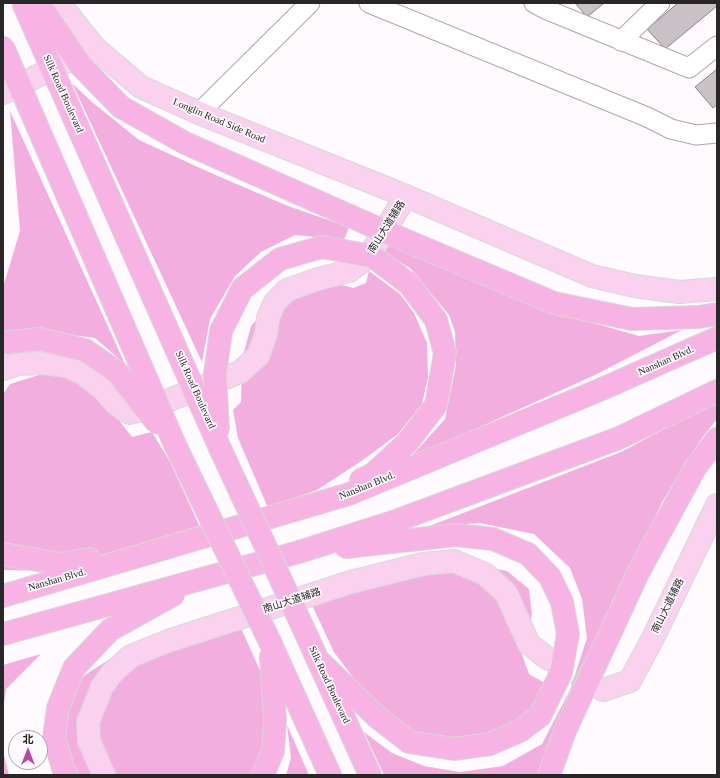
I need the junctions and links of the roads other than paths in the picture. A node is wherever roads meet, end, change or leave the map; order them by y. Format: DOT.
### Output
graph roads {
  1 [pos="23,3"];
  2 [pos="38,3"];
  3 [pos="61,3"];
  4 [pos="310,3"];
  5 [pos="369,3"];
  6 [pos="660,3"];
  7 [pos="544,5"];
  8 [pos="621,41"];
  9 [pos="717,46"];
  10 [pos="3,47"];
  11 [pos="95,48"];
  12 [pos="3,93"];
  13 [pos="199,113"];
  14 [pos="717,133"];
  15 [pos="406,196"];
  16 [pos="717,289"];
  17 [pos="717,314"];
  18 [pos="717,338"];
  19 [pos="3,343"];
  20 [pos="3,369"];
  21 [pos="717,391"];
  22 [pos="717,438"];
  23 [pos="219,446"];
  24 [pos="176,447"];
  25 [pos="325,502"];
  26 [pos="717,505"];
  27 [pos="173,546"];
  28 [pos="299,552"];
  29 [pos="3,554"];
  30 [pos="205,577"];
  31 [pos="3,596"];
  32 [pos="3,634"];
  33 [pos="270,642"];
  34 [pos="547,658"];
  35 [pos="318,660"];
  36 [pos="603,690"];
  37 [pos="67,775"];
  38 [pos="104,775"];
  39 [pos="263,775"];
  40 [pos="330,775"];
  41 [pos="370,775"];
  42 [pos="549,775"];
  1 -- 23 [label="highway, Silk Road Boulevard, bridge"];
  2 -- 17 [label="highway, bridge"];
  3 -- 11 [label="main road, Longlin Road Side Road"];
  4 -- 13 [label="lane"];
  5 -- 14 [label="lane"];
  6 -- 8 [label="lane"];
  7 -- 8 [label="lane"];
  8 -- 9 [label="lane"];
  10 -- 24 [label="highway, bridge"];
  11 -- 12 [label="main road"];
  11 -- 13 [label="main road, Longlin Road Side Road"];
  13 -- 15 [label="main road, Longlin Road Side Road"];
  15 -- 16 [label="main road, 南山大道辅路"];
  15 -- 20 [label="main road, 南山大道辅路"];
  18 -- 25 [label="highway, Nanshan Blvd."];
  19 -- 24 [label="highway, bridge"];
  21 -- 28 [label="highway"];
  22 -- 42 [label="highway"];
  23 -- 25 [label="highway, bridge"];
  23 -- 35 [label="highway, Silk Road Boulevard, bridge"];
  24 -- 33 [label="highway, bridge"];
  25 -- 27 [label="highway, Nanshan Blvd."];
  26 -- 36 [label="main road, 南山大道辅路"];
  27 -- 29 [label="highway"];
  27 -- 31 [label="highway, Nanshan Blvd."];
  28 -- 30 [label="highway"];
  28 -- 35 [label="highway"];
  30 -- 32 [label="highway"];
  30 -- 37 [label="highway"];
  33 -- 39 [label="highway"];
  33 -- 40 [label="highway"];
  34 -- 38 [label="main road, 南山大道辅路"];
  35 -- 41 [label="highway, Silk Road Boulevard"];
}
